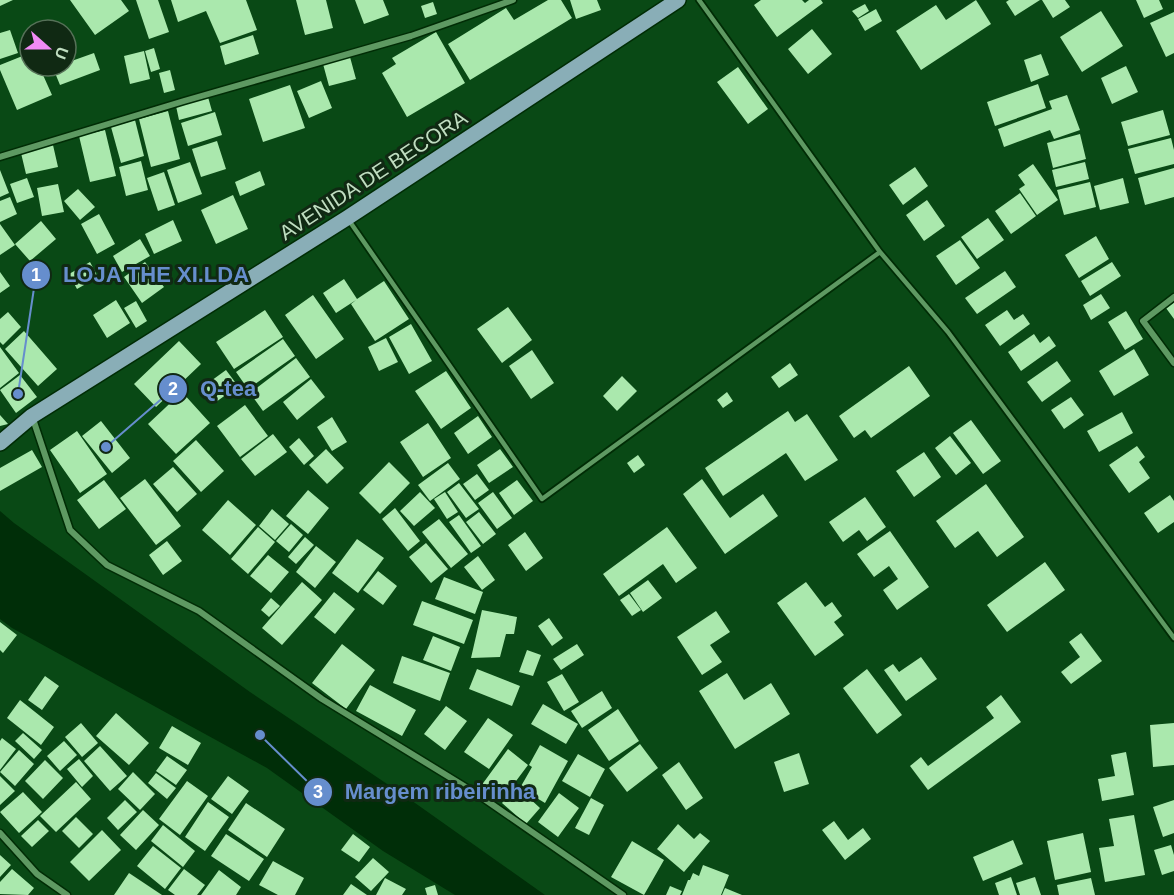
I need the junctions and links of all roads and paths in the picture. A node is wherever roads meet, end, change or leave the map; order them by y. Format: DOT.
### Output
graph roads {
  1 [pos="513,0"];
  2 [pos="678,0"];
  3 [pos="699,0"];
  4 [pos="0,157"];
  5 [pos="347,218"];
  6 [pos="880,252"];
  7 [pos="1174,297"];
  8 [pos="1174,363"];
  9 [pos="32,416"];
  10 [pos="0,443"];
  11 [pos="1174,638"];
  12 [pos="0,833"];
  13 [pos="67,895"];
  14 [pos="623,895"];
  1 -- 4 [label="street"];
  2 -- 5 [label="main road, AVENIDA DE BECORA"];
  3 -- 6 [label="lane"];
  5 -- 6 [label="lane"];
  5 -- 9 [label="main road, AVENIDA DE BECORA"];
  6 -- 11 [label="lane"];
  7 -- 8 [label="street"];
  9 -- 10 [label="main road, AVENIDA DE BECORA"];
  9 -- 14 [label="street"];
  12 -- 13 [label="street"];
}
